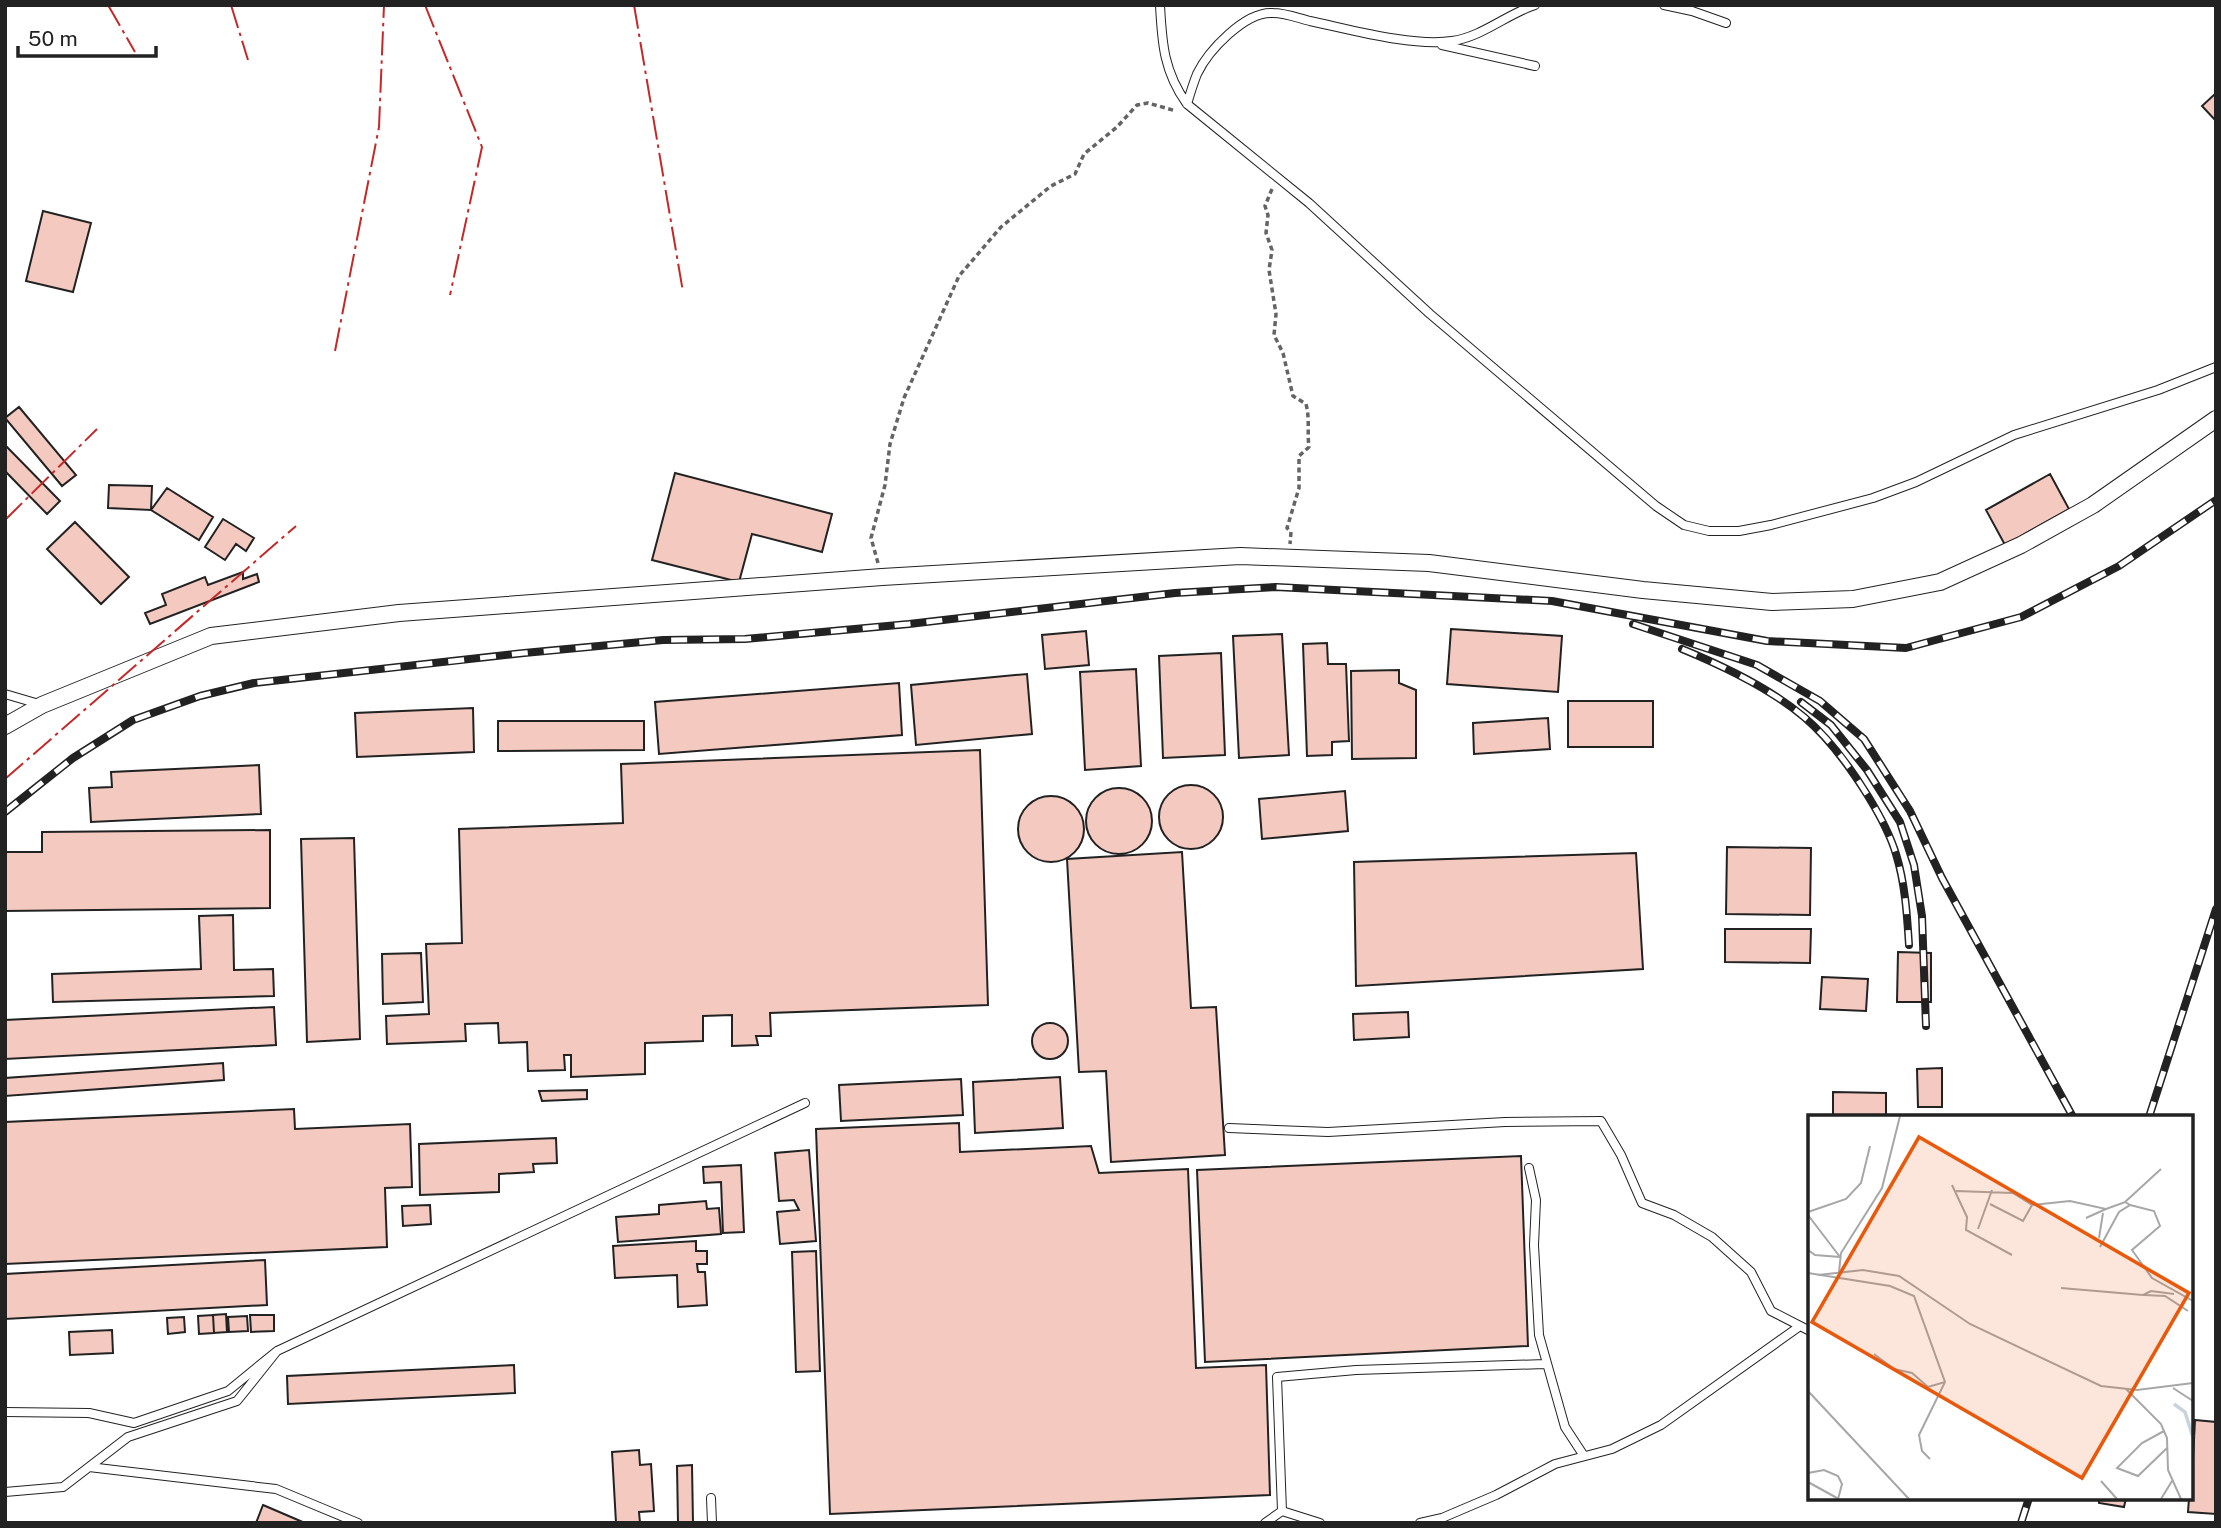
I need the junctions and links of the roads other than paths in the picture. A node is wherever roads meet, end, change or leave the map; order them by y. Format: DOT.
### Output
graph roads {
  1 [pos="1160,5"];
  2 [pos="1535,5"];
  3 [pos="1664,5"];
  4 [pos="1726,23"];
  5 [pos="1426,42"];
  6 [pos="1535,66"];
  7 [pos="1187,104"];
  8 [pos="2216,367"];
  9 [pos="2216,419"];
  10 [pos="5,694"];
  11 [pos="42,705"];
  12 [pos="5,726"];
  13 [pos="805,1103"];
  14 [pos="1229,1128"];
  15 [pos="1529,1168"];
  16 [pos="1800,1326"];
  17 [pos="1808,1330"];
  18 [pos="277,1350"];
  19 [pos="1545,1364"];
  20 [pos="5,1412"];
  21 [pos="1584,1456"];
  22 [pos="89,1467"];
  23 [pos="5,1492"];
  24 [pos="711,1498"];
  25 [pos="1282,1511"];
  26 [pos="358,1523"];
  27 [pos="712,1523"];
  28 [pos="1265,1523"];
  29 [pos="1320,1523"];
  30 [pos="1420,1523"];
  1 -- 7 [label="lane"];
  2 -- 5 [label="lane"];
  3 -- 4 [label="lane"];
  5 -- 6 [label="lane"];
  5 -- 7 [label="lane"];
  7 -- 8 [label="lane"];
  9 -- 11 [label="street"];
  10 -- 11 [label="lane"];
  11 -- 12 [label="street"];
  13 -- 18 [label="lane"];
  14 -- 16 [label="lane"];
  15 -- 19 [label="lane"];
  16 -- 17 [label="lane"];
  16 -- 21 [label="lane"];
  18 -- 20 [label="lane"];
  18 -- 22 [label="lane"];
  19 -- 21 [label="lane"];
  19 -- 25 [label="lane"];
  21 -- 30 [label="lane"];
  22 -- 23 [label="lane"];
  22 -- 26 [label="lane"];
  24 -- 27 [label="lane"];
  25 -- 28 [label="lane"];
  25 -- 29 [label="lane"];
}
